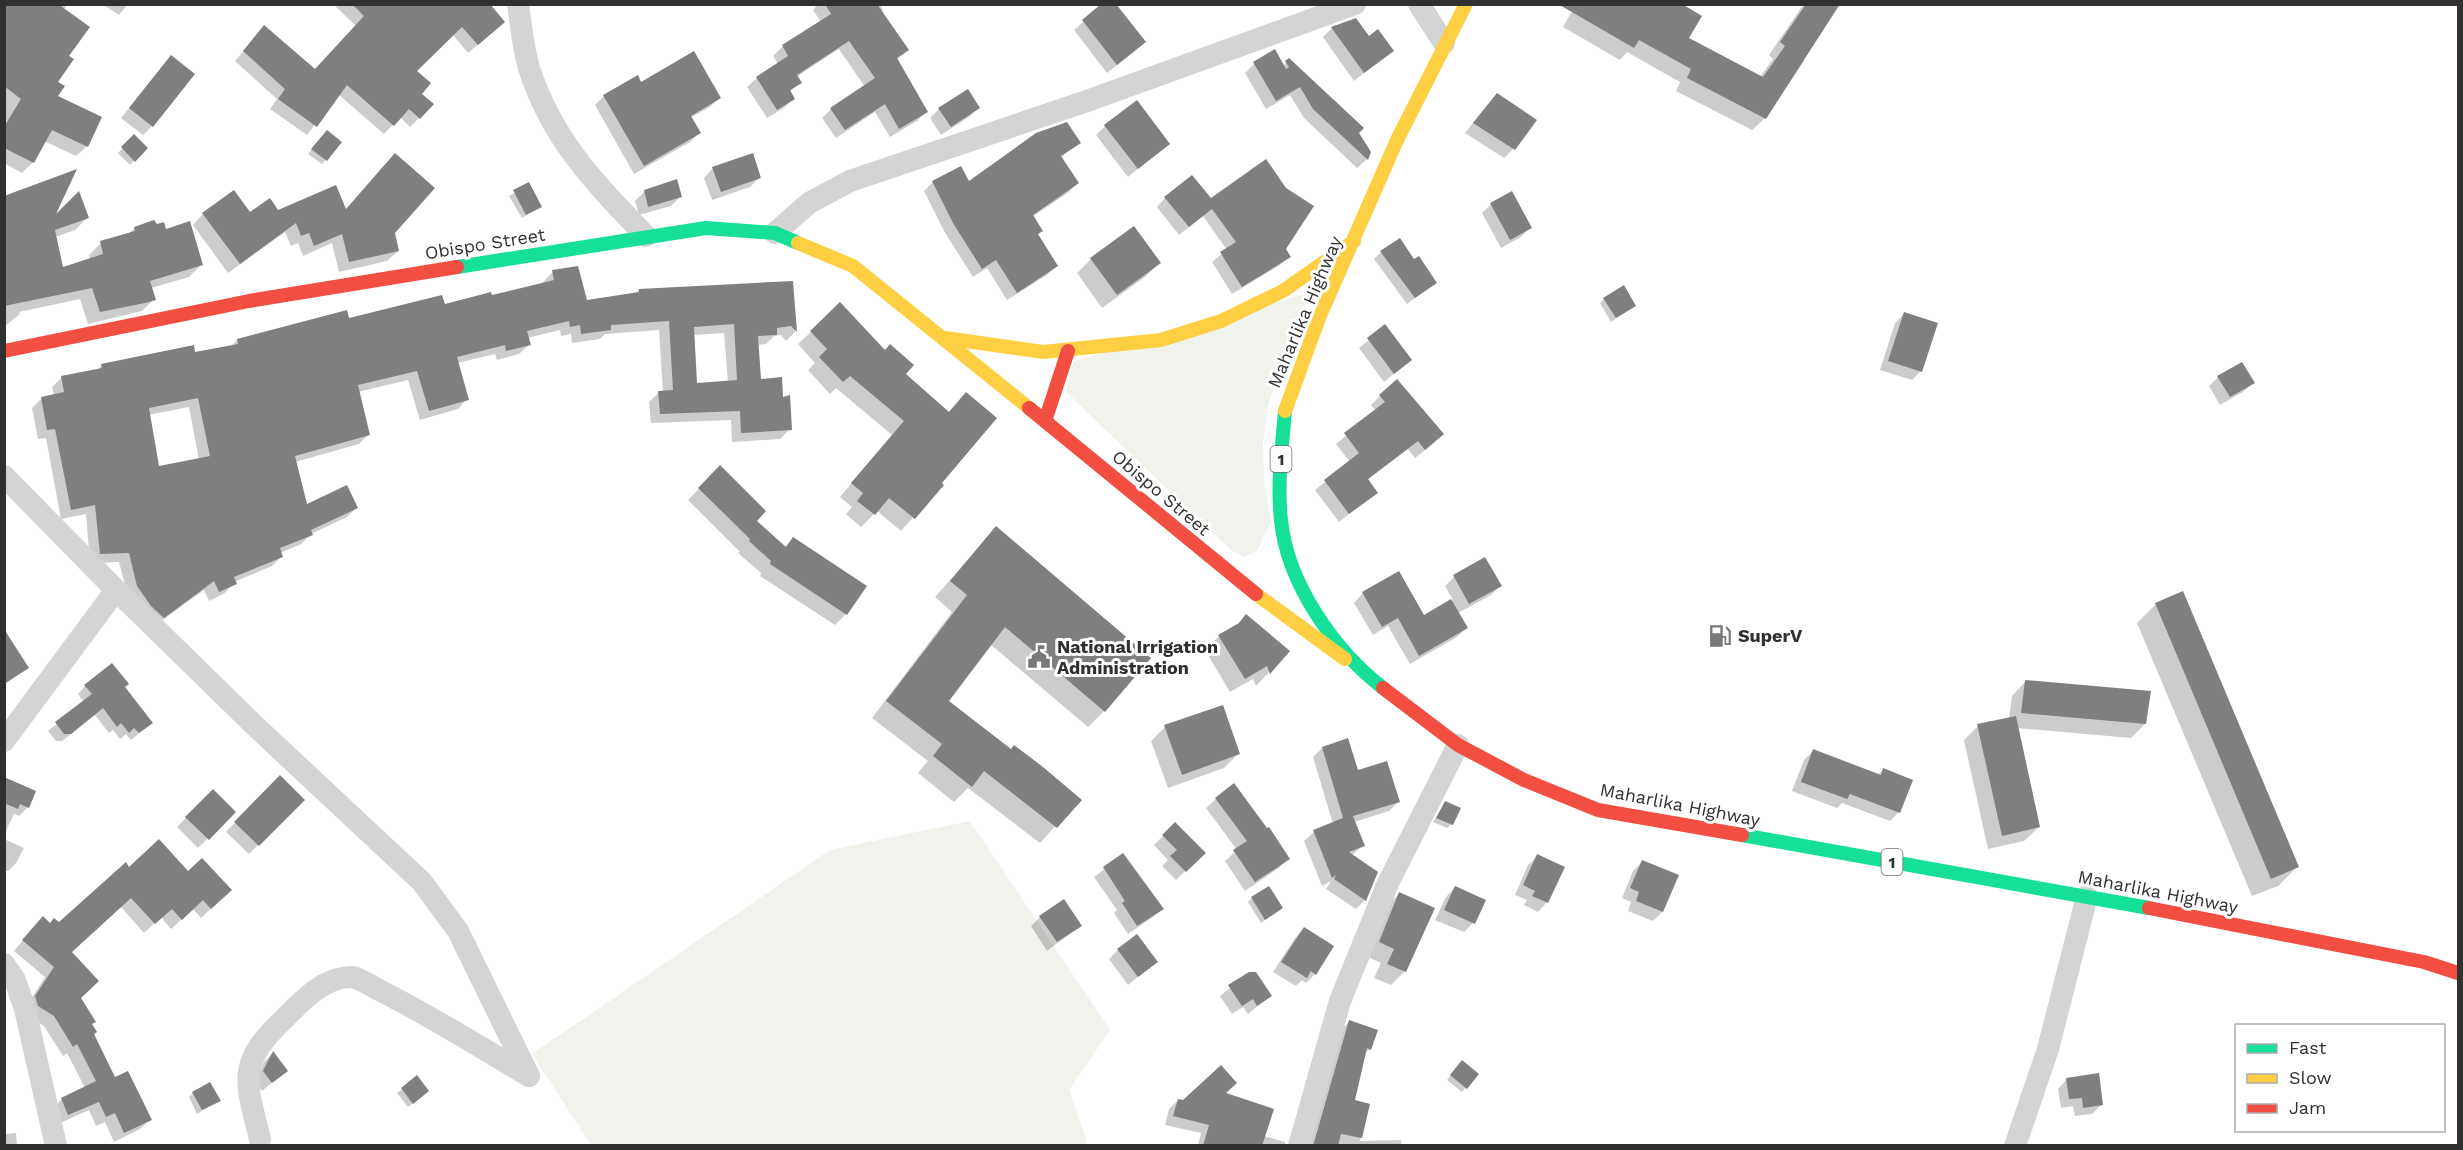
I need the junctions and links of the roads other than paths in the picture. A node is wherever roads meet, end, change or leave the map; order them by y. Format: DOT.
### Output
graph roads {
  1 [pos="518,4"];
  2 [pos="1355,4"];
  3 [pos="1419,4"];
  4 [pos="1466,4"];
  5 [pos="1444,43"];
  6 [pos="775,233"];
  7 [pos="646,236"];
  8 [pos="1354,241"];
  9 [pos="945,338"];
  10 [pos="4,351"];
  11 [pos="1068,351"];
  12 [pos="1046,421"];
  13 [pos="4,476"];
  14 [pos="116,590"];
  15 [pos="1359,669"];
  16 [pos="4,741"];
  17 [pos="1458,745"];
  18 [pos="2087,896"];
  19 [pos="4,964"];
  20 [pos="2458,974"];
  21 [pos="260,1139"];
  22 [pos="56,1146"];
  23 [pos="1299,1146"];
  24 [pos="2015,1146"];
  1 -- 7 [label="street"];
  2 -- 6 [label="street"];
  3 -- 5 [label="street"];
  4 -- 5 [label="main road, Maharlika Highway / 1"];
  5 -- 8 [label="main road, Maharlika Highway / 1"];
  6 -- 7 [label="main road, Obispo Street"];
  6 -- 9 [label="main road, Obispo Street"];
  7 -- 10 [label="main road, Obispo Street"];
  8 -- 11 [label="main road, Obispo Street"];
  8 -- 15 [label="main road, Maharlika Highway / 1"];
  9 -- 11 [label="main road, Obispo Street"];
  9 -- 12 [label="main road, Obispo Street"];
  11 -- 12 [label="main road"];
  12 -- 15 [label="main road, Obispo Street"];
  13 -- 14 [label="street"];
  14 -- 16 [label="street"];
  14 -- 21 [label="street"];
  15 -- 17 [label="main road, Maharlika Highway / 1"];
  17 -- 18 [label="main road, Maharlika Highway / 1"];
  17 -- 23 [label="street"];
  18 -- 20 [label="main road, Maharlika Highway / 1"];
  18 -- 24 [label="street"];
  19 -- 22 [label="street"];
}
